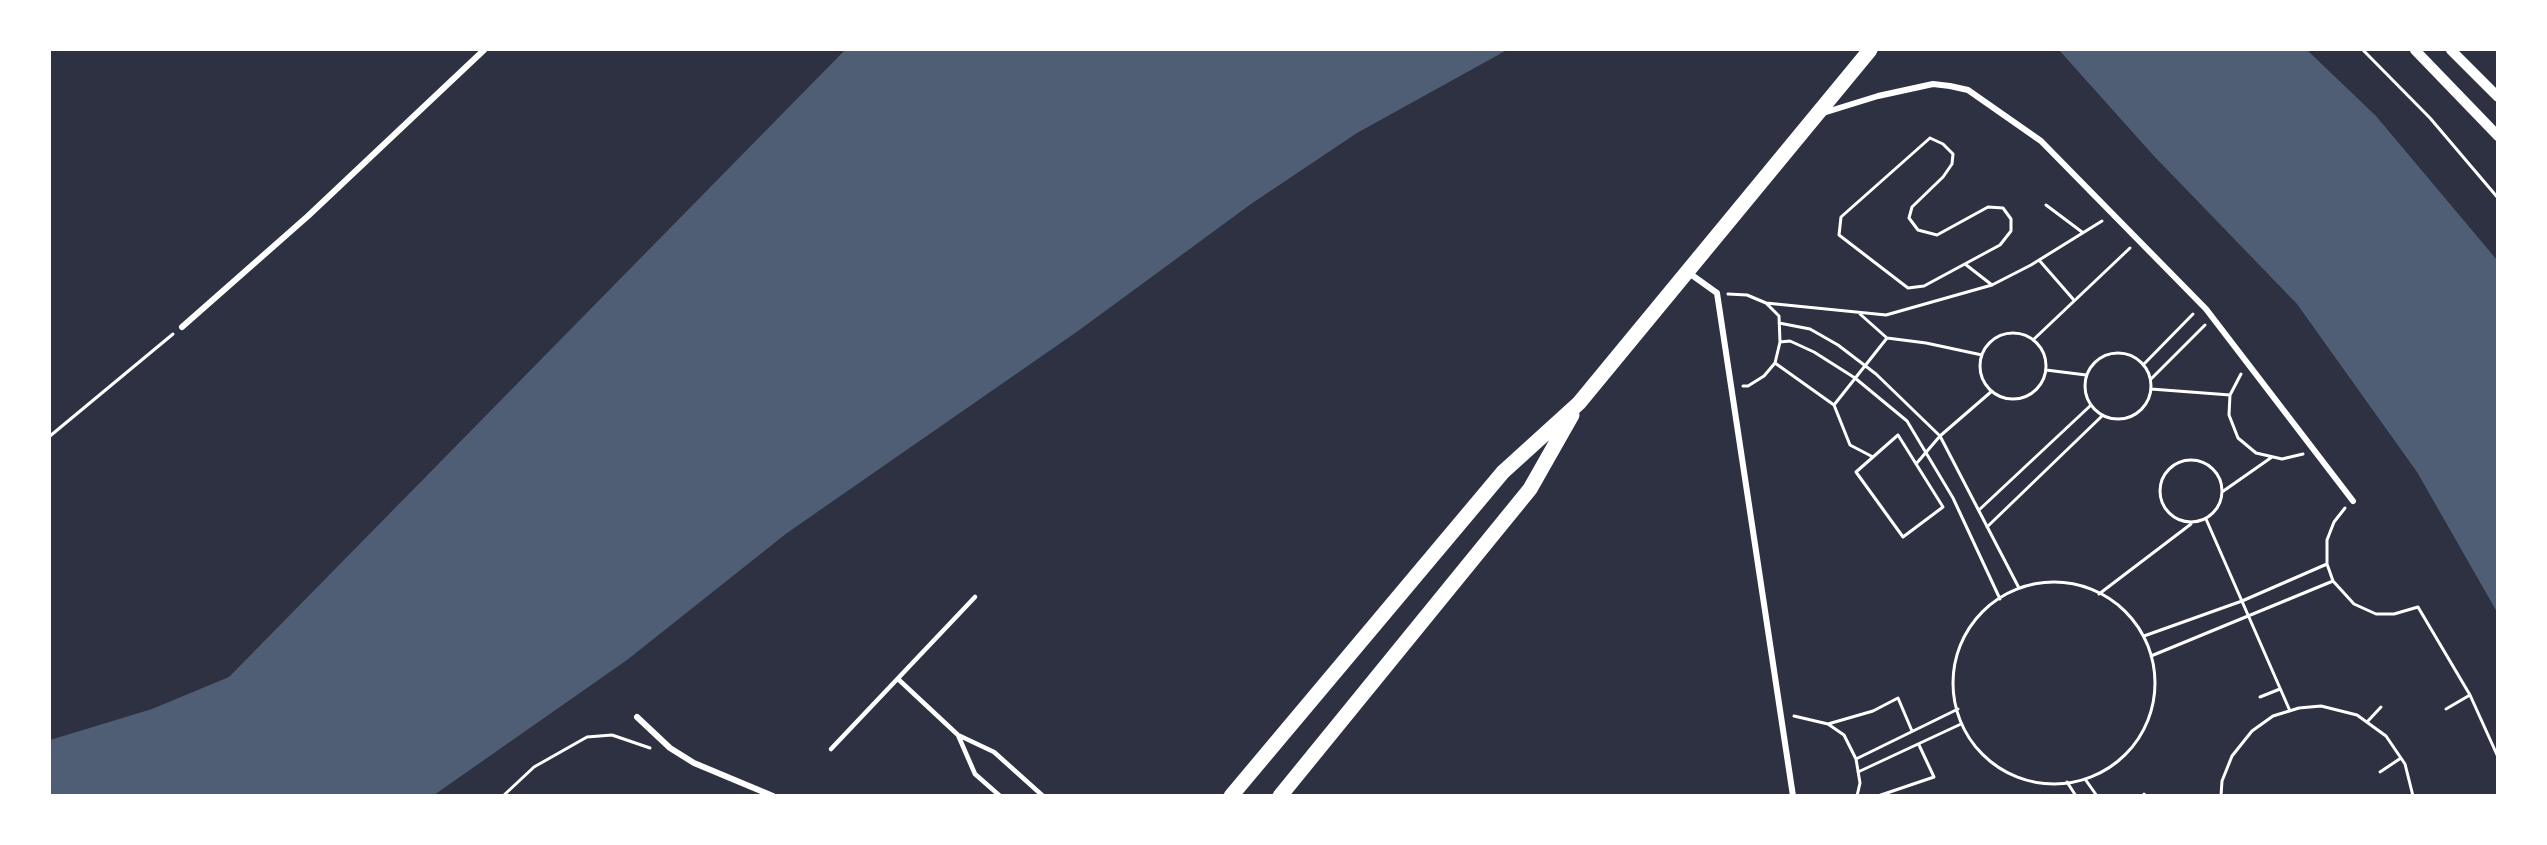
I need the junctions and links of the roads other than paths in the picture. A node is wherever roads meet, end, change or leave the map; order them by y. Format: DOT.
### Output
graph roads {
  1 [pos="484,50"];
  2 [pos="1870,50"];
  3 [pos="2415,50"];
  4 [pos="2451,50"];
  5 [pos="2498,97"];
  6 [pos="1817,116"];
  7 [pos="2498,136"];
  8 [pos="1689,273"];
  9 [pos="182,327"];
  10 [pos="1579,403"];
  11 [pos="2353,501"];
  12 [pos="975,597"];
  13 [pos="898,679"];
  14 [pos="638,717"];
  15 [pos="958,735"];
  16 [pos="831,749"];
  17 [pos="773,795"];
  18 [pos="1000,795"];
  19 [pos="1043,795"];
  20 [pos="1231,795"];
  21 [pos="1280,795"];
  22 [pos="1792,795"];
  1 -- 9 [label="street"];
  2 -- 6 [label="main road"];
  3 -- 7 [label="street"];
  4 -- 5 [label="street"];
  6 -- 8 [label="main road"];
  6 -- 11 [label="street"];
  8 -- 10 [label="main road"];
  8 -- 22 [label="street"];
  10 -- 20 [label="main road"];
  10 -- 21 [label="main road"];
  12 -- 13 [label="lane"];
  13 -- 15 [label="lane"];
  13 -- 16 [label="lane"];
  14 -- 17 [label="street"];
  15 -- 18 [label="lane"];
  15 -- 19 [label="lane"];
}
